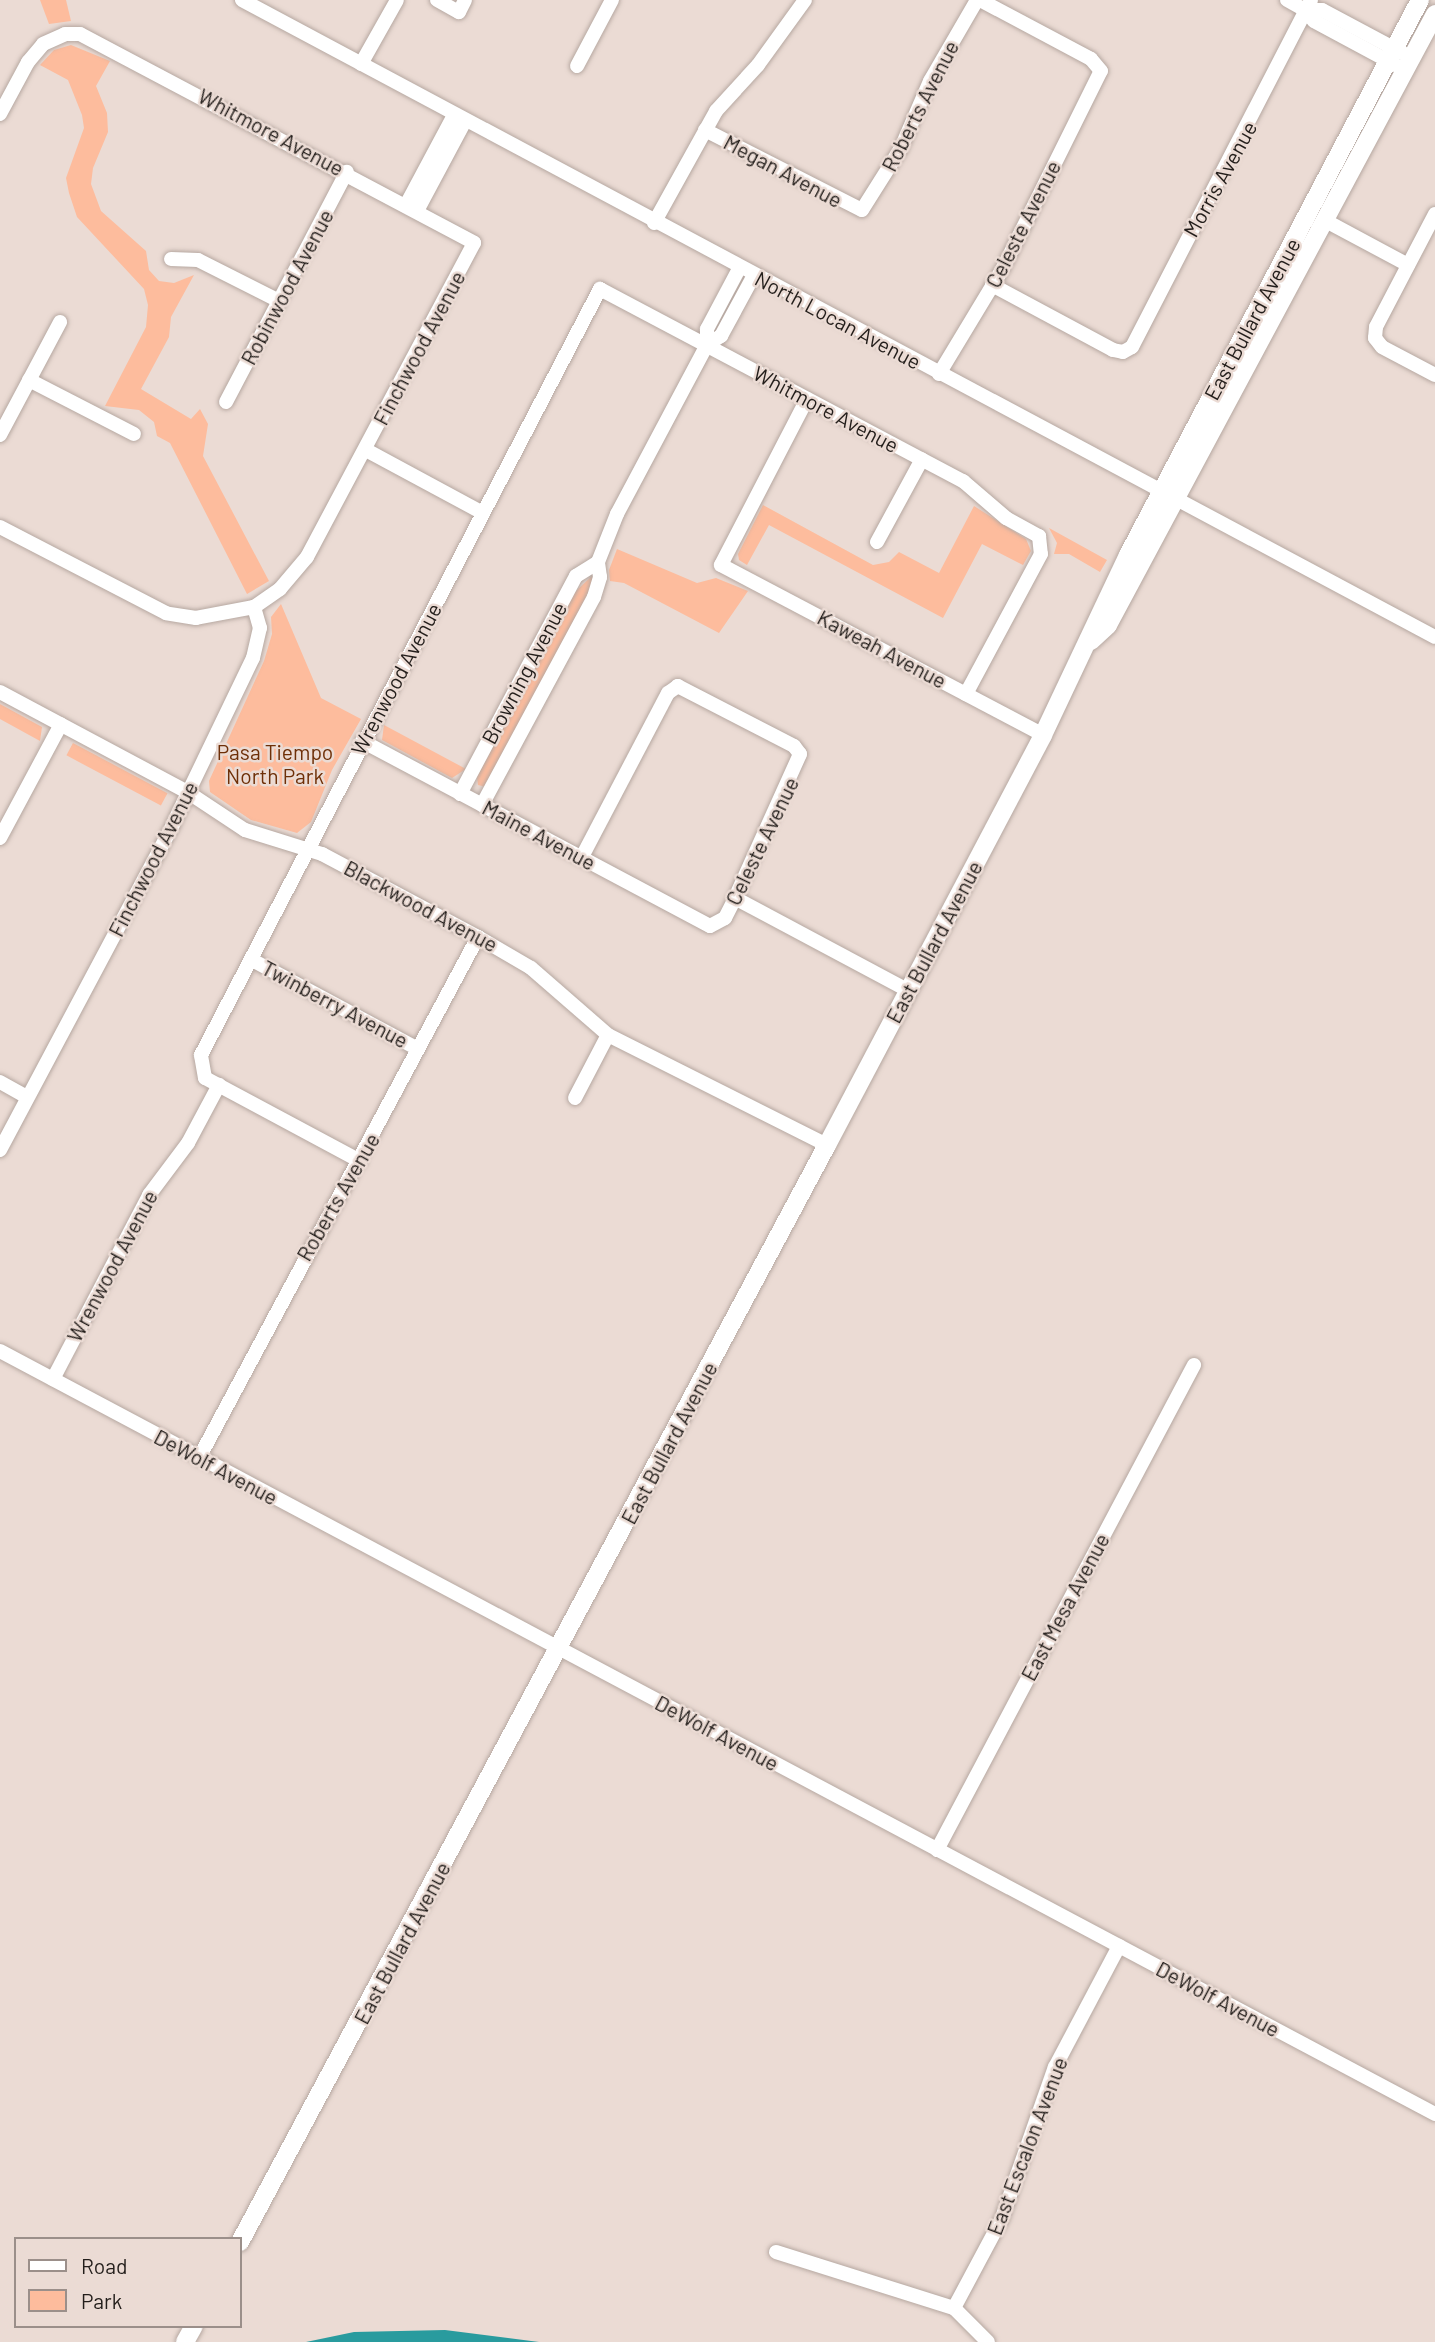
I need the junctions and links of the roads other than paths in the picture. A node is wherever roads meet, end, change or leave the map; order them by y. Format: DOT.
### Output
graph roads {
  1 [pos="242,0"];
  2 [pos="397,0"];
  3 [pos="438,0"];
  4 [pos="612,0"];
  5 [pos="805,0"];
  6 [pos="979,0"];
  7 [pos="1287,0"];
  8 [pos="1420,0"];
  9 [pos="1308,5"];
  10 [pos="462,6"];
  11 [pos="1435,14"];
  12 [pos="1391,55"];
  13 [pos="361,64"];
  14 [pos="1408,64"];
  15 [pos="577,66"];
  16 [pos="0,114"];
  17 [pos="459,118"];
  18 [pos="705,130"];
  19 [pos="347,172"];
  20 [pos="411,208"];
  21 [pos="862,211"];
  22 [pos="1435,214"];
  23 [pos="1326,221"];
  24 [pos="654,223"];
  25 [pos="474,243"];
  26 [pos="171,259"];
  27 [pos="1408,265"];
  28 [pos="740,267"];
  29 [pos="754,275"];
  30 [pos="992,285"];
  31 [pos="600,289"];
  32 [pos="279,302"];
  33 [pos="60,322"];
  34 [pos="707,345"];
  35 [pos="939,374"];
  36 [pos="1435,375"];
  37 [pos="29,380"];
  38 [pos="807,399"];
  39 [pos="226,402"];
  40 [pos="134,434"];
  41 [pos="0,435"];
  42 [pos="366,450"];
  43 [pos="922,459"];
  44 [pos="1168,497"];
  45 [pos="483,513"];
  46 [pos="0,527"];
  47 [pos="877,542"];
  48 [pos="598,562"];
  49 [pos="254,607"];
  50 [pos="1435,637"];
  51 [pos="0,692"];
  52 [pos="966,694"];
  53 [pos="61,724"];
  54 [pos="1043,735"];
  55 [pos="362,741"];
  56 [pos="189,793"];
  57 [pos="460,794"];
  58 [pos="482,805"];
  59 [pos="0,838"];
  60 [pos="311,850"];
  61 [pos="582,857"];
  62 [pos="735,898"];
  63 [pos="716,924"];
  64 [pos="478,937"];
  65 [pos="252,960"];
  66 [pos="909,990"];
  67 [pos="608,1035"];
  68 [pos="418,1048"];
  69 [pos="0,1082"];
  70 [pos="219,1085"];
  71 [pos="27,1097"];
  72 [pos="575,1098"];
  73 [pos="827,1145"];
  74 [pos="0,1150"];
  75 [pos="360,1161"];
  76 [pos="0,1351"];
  77 [pos="1194,1365"];
  78 [pos="53,1379"];
  79 [pos="199,1458"];
  80 [pos="560,1650"];
  81 [pos="937,1850"];
  82 [pos="1119,1946"];
  83 [pos="1435,2114"];
  84 [pos="242,2238"];
  85 [pos="776,2252"];
  86 [pos="954,2308"];
  87 [pos="988,2342"];
  1 -- 13 [label="street, North Locan Avenue"];
  2 -- 13 [label="street"];
  3 -- 10 [label="street"];
  4 -- 15 [label="street"];
  5 -- 18 [label="street"];
  6 -- 21 [label="street, Roberts Avenue"];
  6 -- 30 [label="street, Celeste Avenue"];
  7 -- 9 [label="street"];
  8 -- 12 [label="main road, East Bullard Avenue"];
  9 -- 12 [label="street"];
  9 -- 30 [label="street, Morris Avenue"];
  11 -- 14 [label="main road, East Bullard Avenue"];
  12 -- 14 [label="street"];
  12 -- 44 [label="main road, East Bullard Avenue"];
  13 -- 17 [label="street, North Locan Avenue"];
  14 -- 23 [label="main road, East Bullard Avenue"];
  16 -- 19 [label="street, Whitmore Avenue"];
  17 -- 20 [label="street"];
  17 -- 24 [label="street, North Locan Avenue"];
  18 -- 21 [label="street, Megan Avenue"];
  18 -- 24 [label="street"];
  19 -- 20 [label="street, Whitmore Avenue"];
  19 -- 32 [label="street, Robinwood Avenue"];
  20 -- 25 [label="street, Whitmore Avenue"];
  22 -- 27 [label="street"];
  23 -- 27 [label="street"];
  23 -- 44 [label="main road, East Bullard Avenue"];
  24 -- 28 [label="street, North Locan Avenue"];
  25 -- 42 [label="street, Finchwood Avenue"];
  26 -- 32 [label="street"];
  27 -- 36 [label="street"];
  28 -- 29 [label="street, North Locan Avenue"];
  28 -- 34 [label="street, Browning Avenue"];
  29 -- 34 [label="street, Browning Avenue"];
  29 -- 35 [label="street, North Locan Avenue"];
  30 -- 35 [label="street, Celeste Avenue"];
  31 -- 34 [label="street, Whitmore Avenue"];
  31 -- 45 [label="street, Wrenwood Avenue"];
  32 -- 39 [label="street, Robinwood Avenue"];
  33 -- 37 [label="street"];
  34 -- 38 [label="street, Whitmore Avenue"];
  34 -- 48 [label="street, Browning Avenue"];
  35 -- 44 [label="street, North Locan Avenue"];
  37 -- 40 [label="street"];
  37 -- 41 [label="street"];
  38 -- 43 [label="street, Whitmore Avenue"];
  38 -- 52 [label="street, Kaweah Avenue"];
  42 -- 45 [label="street"];
  42 -- 49 [label="street, Finchwood Avenue"];
  43 -- 47 [label="street"];
  43 -- 52 [label="street, Whitmore Avenue"];
  44 -- 50 [label="street, North Locan Avenue"];
  44 -- 54 [label="main road, East Bullard Avenue"];
  45 -- 55 [label="street, Wrenwood Avenue"];
  46 -- 49 [label="street"];
  48 -- 57 [label="street, Browning Avenue"];
  48 -- 58 [label="street, Browning Avenue"];
  49 -- 56 [label="street, Finchwood Avenue"];
  51 -- 53 [label="street, Blackwood Avenue"];
  52 -- 54 [label="street, Kaweah Avenue"];
  53 -- 56 [label="street, Blackwood Avenue"];
  53 -- 59 [label="street"];
  54 -- 66 [label="main road, East Bullard Avenue"];
  55 -- 57 [label="street, Maine Avenue"];
  55 -- 60 [label="street, Wrenwood Avenue"];
  56 -- 60 [label="street, Blackwood Avenue"];
  56 -- 71 [label="street, Finchwood Avenue"];
  57 -- 58 [label="street, Maine Avenue"];
  58 -- 61 [label="street, Maine Avenue"];
  60 -- 64 [label="street, Blackwood Avenue"];
  60 -- 65 [label="street, Wrenwood Avenue"];
  61 -- 62 [label="street, Celeste Avenue"];
  61 -- 63 [label="street, Maine Avenue"];
  62 -- 63 [label="street, Celeste Avenue"];
  62 -- 66 [label="street"];
  64 -- 67 [label="street, Blackwood Avenue"];
  64 -- 68 [label="street, Roberts Avenue"];
  65 -- 68 [label="street, Twinberry Avenue"];
  65 -- 70 [label="street, Wrenwood Avenue"];
  66 -- 73 [label="main road, East Bullard Avenue"];
  67 -- 72 [label="street"];
  67 -- 73 [label="street, Blackwood Avenue"];
  68 -- 75 [label="street, Roberts Avenue"];
  69 -- 71 [label="street"];
  70 -- 75 [label="street"];
  70 -- 78 [label="street, Wrenwood Avenue"];
  71 -- 74 [label="street, Finchwood Avenue"];
  73 -- 80 [label="main road, East Bullard Avenue"];
  75 -- 79 [label="street, Roberts Avenue"];
  76 -- 78 [label="street, DeWolf Avenue"];
  77 -- 81 [label="street, East Mesa Avenue"];
  78 -- 79 [label="street, DeWolf Avenue"];
  79 -- 80 [label="street, DeWolf Avenue"];
  80 -- 81 [label="street, DeWolf Avenue"];
  80 -- 84 [label="main road, East Bullard Avenue"];
  81 -- 82 [label="street, DeWolf Avenue"];
  82 -- 83 [label="street, DeWolf Avenue"];
  82 -- 86 [label="street, East Escalon Avenue"];
  85 -- 86 [label="street"];
  86 -- 87 [label="street"];
}
